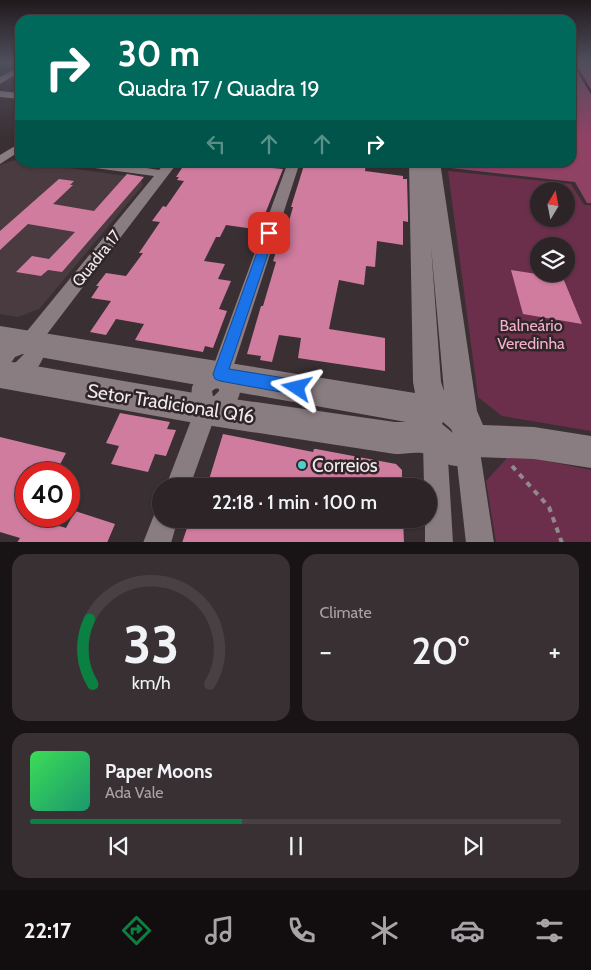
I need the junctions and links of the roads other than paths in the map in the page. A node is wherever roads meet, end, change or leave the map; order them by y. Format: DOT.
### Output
graph roads {
  1 [pos="0,94"];
  2 [pos="15,96"];
  3 [pos="15,152"];
  4 [pos="0,160"];
  5 [pos="153,167"];
  6 [pos="292,167"];
  7 [pos="417,167"];
  8 [pos="432,167"];
  9 [pos="168,168"];
  10 [pos="429,220"];
  11 [pos="0,338"];
  12 [pos="29,343"];
  13 [pos="0,372"];
  14 [pos="220,374"];
  15 [pos="206,410"];
  16 [pos="432,425"];
  17 [pos="471,433"];
  18 [pos="591,452"];
  19 [pos="181,478"];
  20 [pos="162,528"];
  21 [pos="157,542"];
  22 [pos="439,542"];
  23 [pos="480,542"];
  1 -- 2 [label="street"];
  3 -- 4 [label="street"];
  5 -- 9 [label="street"];
  6 -- 14 [label="street"];
  7 -- 10 [label="street"];
  8 -- 10 [label="street"];
  9 -- 12 [label="street, Quadra 17"];
  10 -- 16 [label="street"];
  10 -- 17 [label="street"];
  11 -- 12 [label="street, Setor Tradicional Q16"];
  12 -- 13 [label="street"];
  12 -- 14 [label="street, Setor Tradicional Q16"];
  13 -- 15 [label="street, Setor Tradicional Q16"];
  14 -- 15 [label="street"];
  14 -- 16 [label="street, Setor Tradicional Q16"];
  15 -- 16 [label="street, Setor Tradicional Q16"];
  15 -- 19 [label="street"];
  16 -- 17 [label="street"];
  16 -- 22 [label="street"];
  17 -- 18 [label="street"];
  17 -- 23 [label="street"];
  20 -- 21 [label="street"];
}
